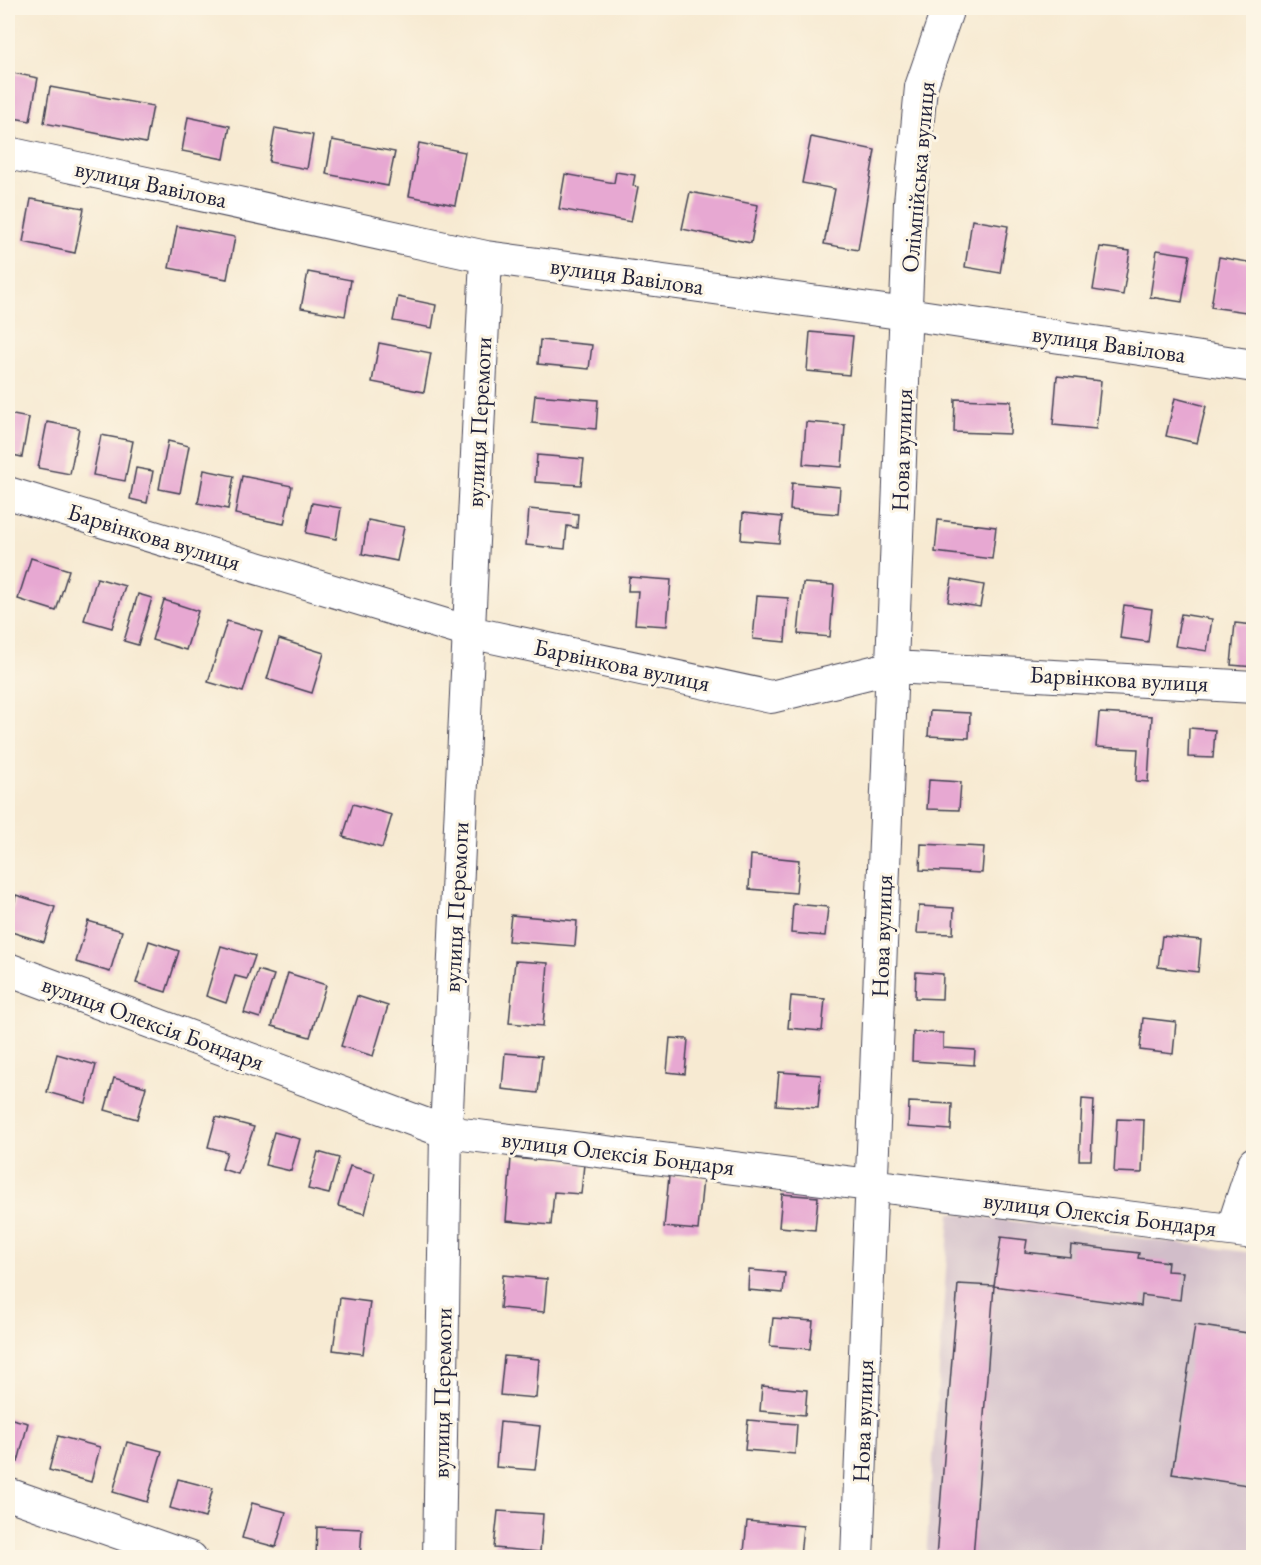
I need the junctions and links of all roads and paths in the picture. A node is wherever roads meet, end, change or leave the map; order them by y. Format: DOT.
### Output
graph roads {
  1 [pos="948,8"];
  2 [pos="8,153"];
  3 [pos="486,257"];
  4 [pos="907,314"];
  5 [pos="1254,366"];
  6 [pos="8,494"];
  7 [pos="469,632"];
  8 [pos="893,667"];
  9 [pos="1254,687"];
  10 [pos="8,969"];
  11 [pos="446,1131"];
  12 [pos="1254,1164"];
  13 [pos="872,1185"];
  14 [pos="1243,1232"];
  15 [pos="8,1494"];
  16 [pos="191,1557"];
  17 [pos="439,1557"];
  18 [pos="857,1557"];
  1 -- 4 [label="street, Олімпійська вулиця"];
  2 -- 3 [label="street, вулиця Вавілова"];
  3 -- 4 [label="street, вулиця Вавілова"];
  3 -- 7 [label="street, вулиця Перемоги"];
  4 -- 5 [label="street, вулиця Вавілова"];
  4 -- 8 [label="street, Нова вулиця"];
  6 -- 7 [label="street, Барвінкова вулиця"];
  7 -- 8 [label="street, Барвінкова вулиця"];
  7 -- 11 [label="street, вулиця Перемоги"];
  8 -- 9 [label="street, Барвінкова вулиця"];
  8 -- 13 [label="street, Нова вулиця"];
  10 -- 11 [label="street, вулиця Олексія Бондаря"];
  11 -- 13 [label="street, вулиця Олексія Бондаря"];
  11 -- 17 [label="street, вулиця Перемоги"];
  12 -- 14 [label="street"];
  13 -- 14 [label="street, вулиця Олексія Бондаря"];
  13 -- 18 [label="street, Нова вулиця"];
  15 -- 16 [label="street"];
}
